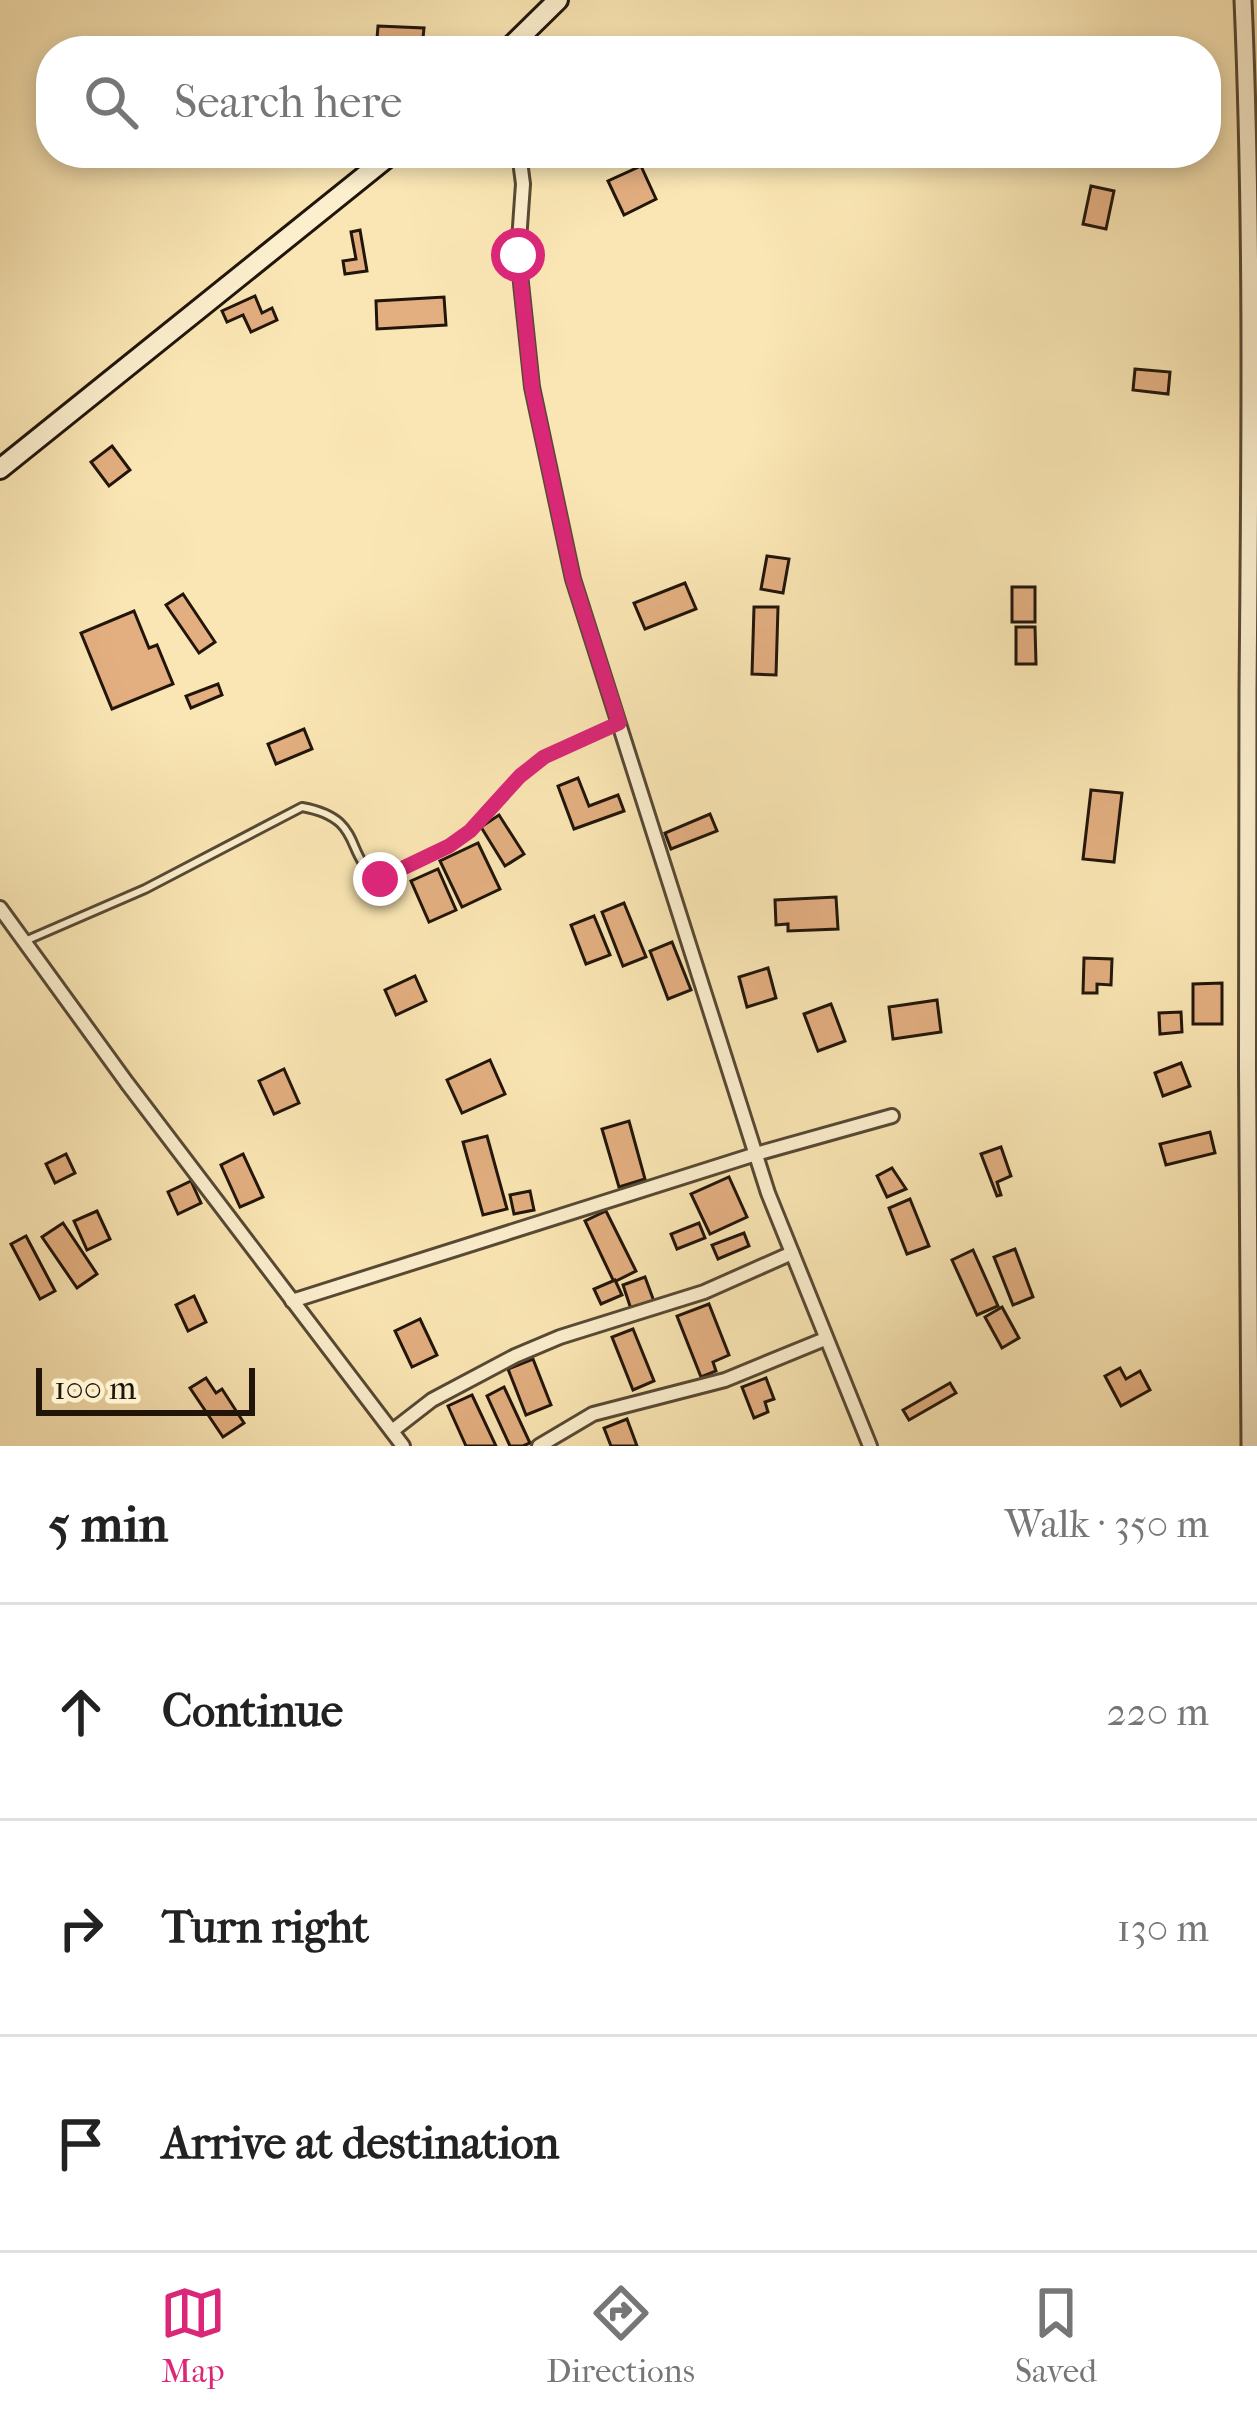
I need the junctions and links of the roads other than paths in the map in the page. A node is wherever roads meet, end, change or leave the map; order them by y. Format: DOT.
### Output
graph roads {
  1 [pos="558,0"];
  2 [pos="1243,0"];
  3 [pos="521,36"];
  4 [pos="374,168"];
  5 [pos="521,168"];
  6 [pos="0,469"];
  7 [pos="619,723"];
  8 [pos="0,908"];
  9 [pos="25,941"];
  10 [pos="892,1116"];
  11 [pos="756,1154"];
  12 [pos="792,1253"];
  13 [pos="292,1301"];
  14 [pos="825,1339"];
  15 [pos="392,1431"];
  16 [pos="403,1446"];
  17 [pos="539,1446"];
  18 [pos="870,1446"];
  19 [pos="1250,1446"];
  1 -- 3 [label="main road"];
  2 -- 19 [label="street"];
  4 -- 6 [label="main road"];
  5 -- 7 [label="street"];
  7 -- 9 [label="lane"];
  7 -- 11 [label="street"];
  8 -- 9 [label="street"];
  9 -- 13 [label="street"];
  10 -- 11 [label="street"];
  11 -- 12 [label="street"];
  11 -- 13 [label="street"];
  12 -- 14 [label="street"];
  12 -- 15 [label="street"];
  13 -- 15 [label="street"];
  14 -- 17 [label="street"];
  14 -- 18 [label="street"];
  15 -- 16 [label="street"];
}
